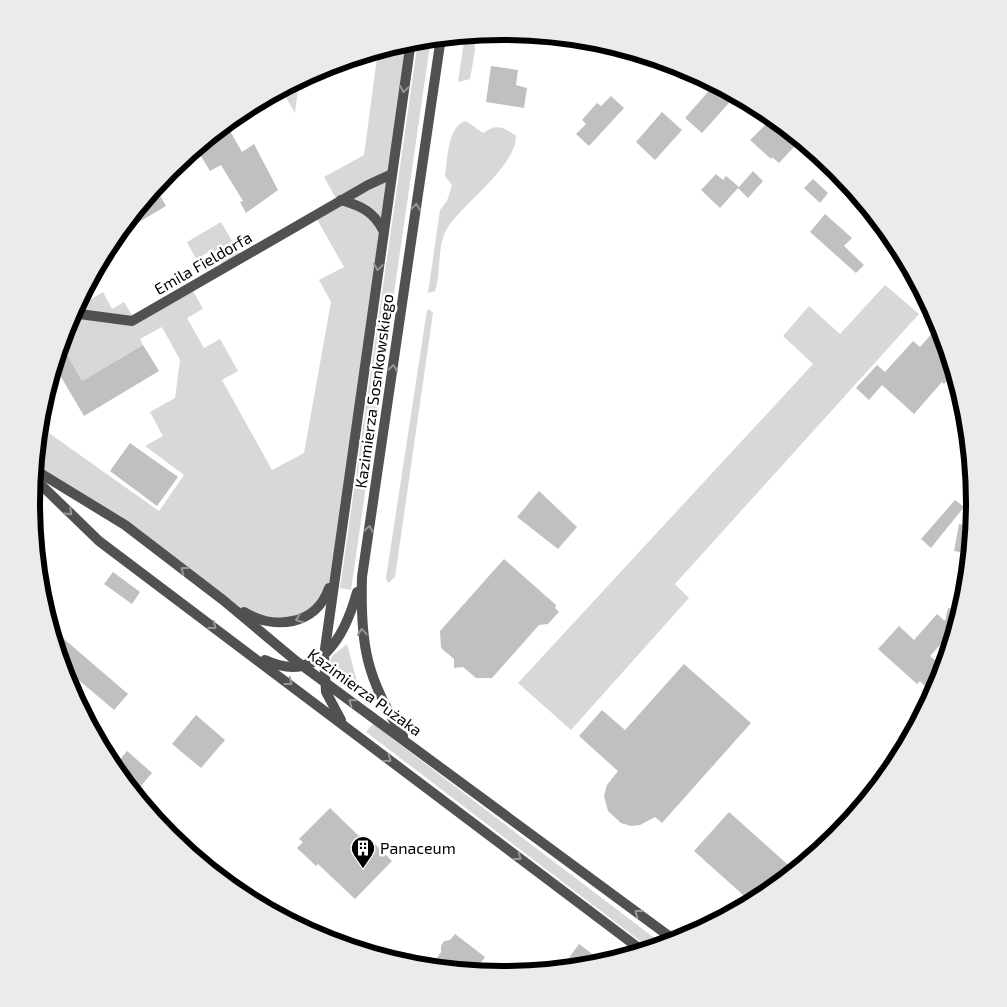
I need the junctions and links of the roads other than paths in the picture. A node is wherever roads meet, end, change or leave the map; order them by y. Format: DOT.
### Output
graph roads {
  1 [pos="440,45"];
  2 [pos="410,50"];
  3 [pos="392,174"];
  4 [pos="341,200"];
  5 [pos="383,230"];
  6 [pos="81,314"];
  7 [pos="41,474"];
  8 [pos="41,484"];
  9 [pos="335,568"];
  10 [pos="362,577"];
  11 [pos="223,600"];
  12 [pos="250,653"];
  13 [pos="324,656"];
  14 [pos="302,665"];
  15 [pos="324,682"];
  16 [pos="349,730"];
  17 [pos="406,741"];
  18 [pos="668,936"];
  19 [pos="637,947"];
  10 -- 1 [label="street, Kazimierza Sosnkowskiego, one-way"];
  2 -- 3 [label="street, Kazimierza Sosnkowskiego, one-way"];
  3 -- 4 [label="street, Emila Fieldorfa"];
  3 -- 5 [label="street, Kazimierza Sosnkowskiego"];
  4 -- 5 [label="street"];
  4 -- 6 [label="street, Emila Fieldorfa"];
  5 -- 9 [label="street, Kazimierza Sosnkowskiego, one-way"];
  11 -- 7 [label="street, Kazimierza Pużaka, one-way"];
  8 -- 12 [label="street, one-way"];
  9 -- 11 [label="street, one-way"];
  9 -- 13 [label="street, Kazimierza Sosnkowskiego"];
  10 -- 13 [label="street"];
  17 -- 10 [label="street, Kazimierza Sosnkowskiego, one-way"];
  11 -- 14 [label="street, Kazimierza Pużaka"];
  12 -- 14 [label="street"];
  12 -- 16 [label="street, one-way"];
  13 -- 14 [label="street"];
  13 -- 15 [label="street, Kazimierza Sosnkowskiego"];
  14 -- 15 [label="street, Kazimierza Pużaka"];
  15 -- 16 [label="street, Kazimierza Sosnkowskiego"];
  17 -- 15 [label="street, Kazimierza Pużaka, one-way"];
  16 -- 19 [label="street, one-way"];
  18 -- 17 [label="street, Kazimierza Pużaka, one-way"];
}
